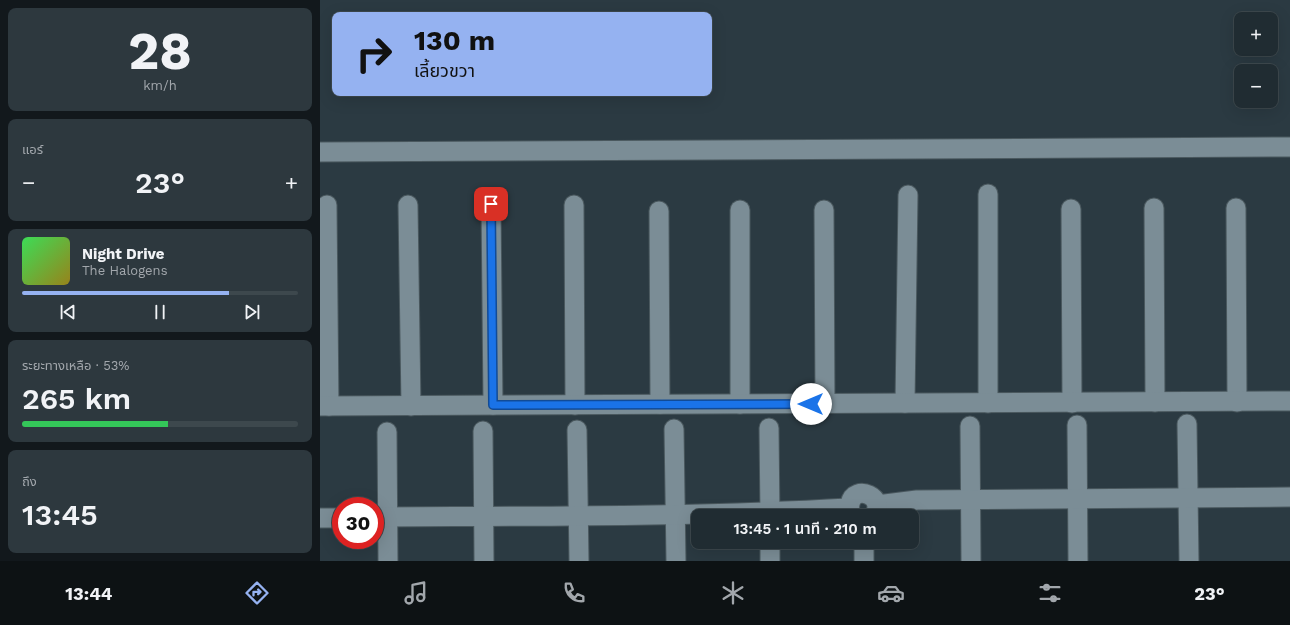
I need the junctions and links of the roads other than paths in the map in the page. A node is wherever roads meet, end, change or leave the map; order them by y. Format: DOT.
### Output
graph roads {
  1 [pos="1290,146"];
  2 [pos="320,152"];
  3 [pos="988,194"];
  4 [pos="908,195"];
  5 [pos="491,204"];
  6 [pos="574,204"];
  7 [pos="327,205"];
  8 [pos="408,205"];
  9 [pos="1154,208"];
  10 [pos="1236,208"];
  11 [pos="1071,209"];
  12 [pos="740,210"];
  13 [pos="824,210"];
  14 [pos="659,211"];
  15 [pos="1290,401"];
  16 [pos="1155,402"];
  17 [pos="1237,402"];
  18 [pos="905,403"];
  19 [pos="988,403"];
  20 [pos="1072,403"];
  21 [pos="660,404"];
  22 [pos="740,404"];
  23 [pos="825,404"];
  24 [pos="493,405"];
  25 [pos="575,405"];
  26 [pos="324,406"];
  27 [pos="411,406"];
  28 [pos="1187,424"];
  29 [pos="1076,425"];
  30 [pos="970,426"];
  31 [pos="769,428"];
  32 [pos="674,429"];
  33 [pos="577,430"];
  34 [pos="483,431"];
  35 [pos="387,432"];
  36 [pos="382,497"];
  37 [pos="1290,497"];
  38 [pos="1188,498"];
  39 [pos="1077,499"];
  40 [pos="970,500"];
  41 [pos="770,509"];
  42 [pos="851,509"];
  43 [pos="875,509"];
  44 [pos="879,509"];
  45 [pos="675,515"];
  46 [pos="691,515"];
  47 [pos="484,516"];
  48 [pos="578,516"];
  49 [pos="384,517"];
  50 [pos="320,518"];
  51 [pos="332,518"];
  52 [pos="384,536"];
  53 [pos="770,549"];
  54 [pos="864,549"];
  55 [pos="388,561"];
  56 [pos="484,561"];
  57 [pos="578,561"];
  58 [pos="676,561"];
  59 [pos="770,561"];
  60 [pos="864,561"];
  61 [pos="971,561"];
  62 [pos="1078,561"];
  63 [pos="1188,561"];
  1 -- 2 [label="street"];
  3 -- 19 [label="street"];
  4 -- 18 [label="street"];
  5 -- 24 [label="street"];
  6 -- 25 [label="street"];
  7 -- 26 [label="street"];
  8 -- 27 [label="street"];
  9 -- 16 [label="street"];
  10 -- 17 [label="street"];
  11 -- 20 [label="street"];
  12 -- 22 [label="street"];
  13 -- 23 [label="street"];
  14 -- 21 [label="street"];
  15 -- 17 [label="street"];
  16 -- 17 [label="street"];
  16 -- 20 [label="street"];
  18 -- 19 [label="street"];
  18 -- 23 [label="street"];
  19 -- 20 [label="street"];
  21 -- 22 [label="street"];
  21 -- 25 [label="street"];
  22 -- 23 [label="street"];
  24 -- 25 [label="street"];
  24 -- 27 [label="street"];
  26 -- 27 [label="street"];
  28 -- 38 [label="street"];
  29 -- 39 [label="street"];
  30 -- 40 [label="street"];
  31 -- 41 [label="street"];
  32 -- 45 [label="street"];
  33 -- 48 [label="street"];
  34 -- 47 [label="street"];
  35 -- 36 [label="street"];
  37 -- 38 [label="street"];
  38 -- 39 [label="street"];
  38 -- 63 [label="street"];
  39 -- 40 [label="street"];
  39 -- 62 [label="street"];
  40 -- 44 [label="street"];
  40 -- 61 [label="street"];
  42 -- 43 [label="street"];
  45 -- 46 [label="street"];
  45 -- 48 [label="street"];
  45 -- 58 [label="street"];
  47 -- 48 [label="street"];
  47 -- 49 [label="street"];
  47 -- 56 [label="street"];
  48 -- 57 [label="street"];
  50 -- 51 [label="street"];
  52 -- 55 [label="street"];
  53 -- 59 [label="street"];
  54 -- 60 [label="street"];
}
